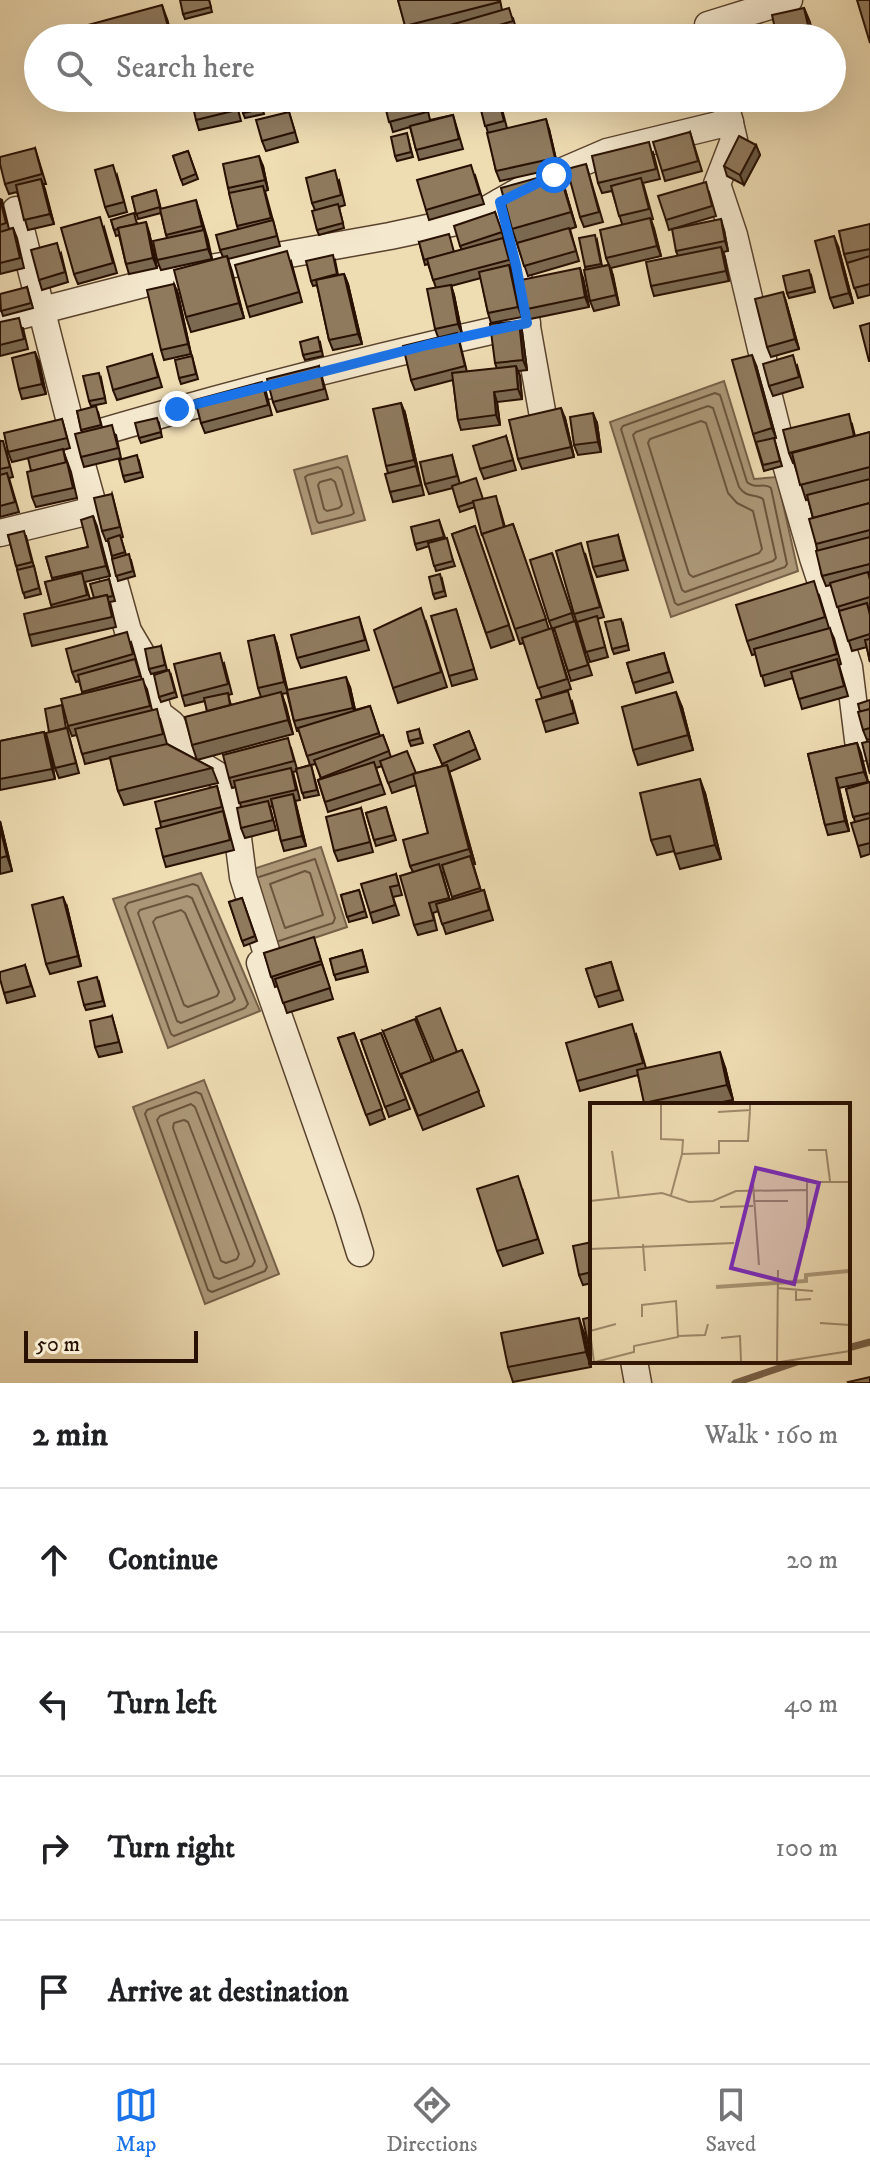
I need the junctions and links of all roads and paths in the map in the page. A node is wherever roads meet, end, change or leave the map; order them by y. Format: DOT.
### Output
graph roads {
  1 [pos="789,0"];
  2 [pos="711,24"];
  3 [pos="721,112"];
  4 [pos="727,112"];
  5 [pos="500,202"];
  6 [pos="16,210"];
  7 [pos="42,310"];
  8 [pos="0,321"];
  9 [pos="527,323"];
  10 [pos="542,411"];
  11 [pos="75,440"];
  12 [pos="94,510"];
  13 [pos="0,533"];
  14 [pos="870,746"];
  15 [pos="360,1253"];
  16 [pos="634,1363"];
  17 [pos="638,1383"];
  1 -- 2 [label="street"];
  3 -- 5 [label="street"];
  4 -- 14 [label="street"];
  5 -- 7 [label="street"];
  5 -- 9 [label="street"];
  6 -- 7 [label="street"];
  7 -- 8 [label="street"];
  7 -- 11 [label="street"];
  9 -- 10 [label="street"];
  9 -- 11 [label="street"];
  11 -- 12 [label="street"];
  12 -- 13 [label="street"];
  12 -- 15 [label="street"];
  16 -- 17 [label="street"];
}
